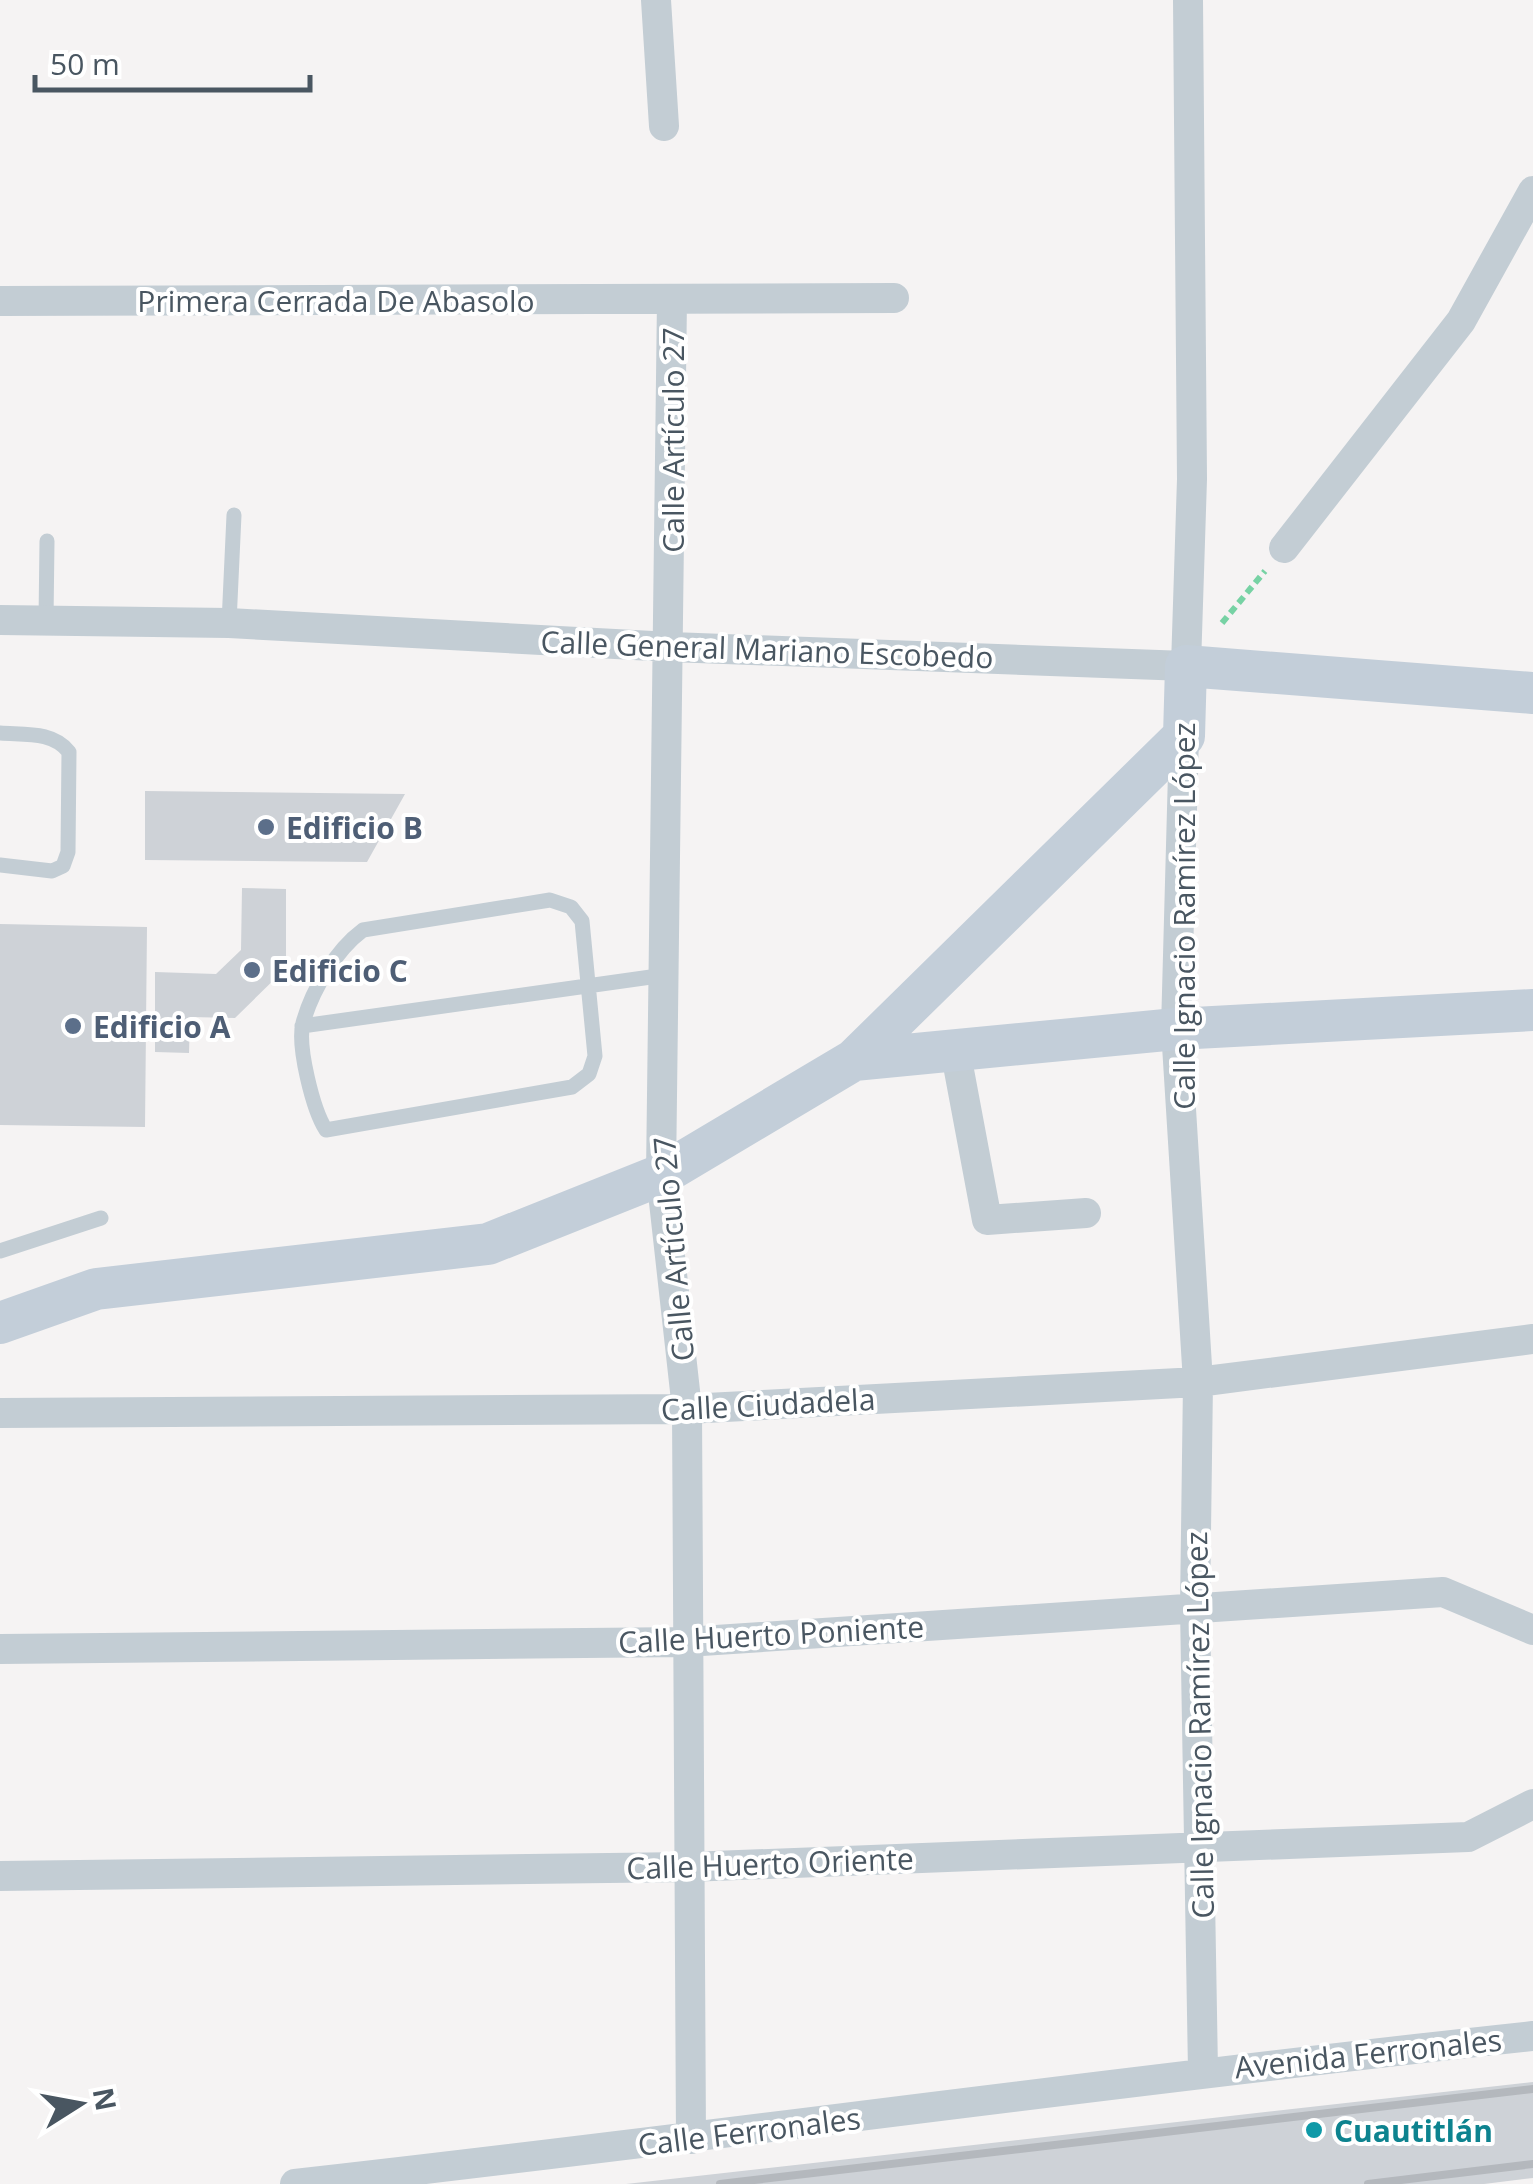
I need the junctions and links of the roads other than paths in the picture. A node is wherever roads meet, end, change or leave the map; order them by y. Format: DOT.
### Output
graph roads {
  1 [pos="656,0"];
  2 [pos="1188,0"];
  3 [pos="664,126"];
  4 [pos="1533,191"];
  5 [pos="672,298"];
  6 [pos="894,298"];
  7 [pos="0,301"];
  8 [pos="234,515"];
  9 [pos="47,541"];
  10 [pos="1284,548"];
  11 [pos="0,620"];
  12 [pos="46,620"];
  13 [pos="228,623"];
  14 [pos="670,647"];
  15 [pos="1186,666"];
  16 [pos="1533,693"];
  17 [pos="0,733"];
  18 [pos="1184,736"];
  19 [pos="0,865"];
  20 [pos="665,974"];
  21 [pos="588,985"];
  22 [pos="1533,1010"];
  23 [pos="302,1026"];
  24 [pos="1176,1029"];
  25 [pos="955,1049"];
  26 [pos="854,1060"];
  27 [pos="661,1175"];
  28 [pos="1086,1214"];
  29 [pos="101,1218"];
  30 [pos="0,1250"];
  31 [pos="0,1323"];
  32 [pos="1533,1339"];
  33 [pos="1198,1382"];
  34 [pos="687,1409"];
  35 [pos="0,1413"];
  36 [pos="1196,1608"];
  37 [pos="1533,1630"];
  38 [pos="686,1642"];
  39 [pos="0,1648"];
  40 [pos="1533,1804"];
  41 [pos="1201,1847"];
  42 [pos="688,1867"];
  43 [pos="0,1876"];
  44 [pos="1533,2036"];
  45 [pos="1203,2071"];
  46 [pos="691,2140"];
  47 [pos="295,2184"];
  1 -- 3 [label="street"];
  2 -- 15 [label="street, Calle Ignacio Ramírez López"];
  4 -- 10 [label="street"];
  5 -- 6 [label="street, Primera Cerrada De Abasolo"];
  5 -- 7 [label="street, Primera Cerrada De Abasolo"];
  5 -- 14 [label="street, Calle Artículo 27"];
  8 -- 13 [label="lane"];
  9 -- 12 [label="lane"];
  11 -- 12 [label="street, Calle General Mariano Escobedo"];
  12 -- 13 [label="street, Calle General Mariano Escobedo"];
  13 -- 14 [label="street, Calle General Mariano Escobedo"];
  14 -- 15 [label="street, Calle General Mariano Escobedo"];
  14 -- 20 [label="street, Calle Artículo 27"];
  15 -- 16 [label="main road, Calle General Mariano Escobedo"];
  15 -- 18 [label="main road, Calle Ignacio Ramírez López"];
  17 -- 19 [label="lane"];
  18 -- 24 [label="street, Calle Ignacio Ramírez López"];
  18 -- 26 [label="main road"];
  20 -- 21 [label="lane"];
  20 -- 27 [label="street, Calle Artículo 27"];
  21 -- 23 [label="lane"];
  21 -- 23 [label="lane"];
  21 -- 23 [label="lane"];
  22 -- 24 [label="main road"];
  24 -- 25 [label="main road"];
  24 -- 33 [label="street, Calle Ignacio Ramírez López"];
  25 -- 26 [label="main road"];
  25 -- 28 [label="street"];
  26 -- 27 [label="main road"];
  27 -- 31 [label="main road"];
  27 -- 34 [label="street, Calle Artículo 27"];
  29 -- 30 [label="lane"];
  32 -- 33 [label="street, Calle Ciudadela"];
  33 -- 34 [label="street, Calle Ciudadela"];
  33 -- 36 [label="street, Calle Ignacio Ramírez López"];
  34 -- 35 [label="street, Calle Ciudadela"];
  34 -- 38 [label="street, Calle Artículo 27"];
  36 -- 37 [label="street, Calle Huerto Poniente"];
  36 -- 38 [label="street, Calle Huerto Poniente"];
  36 -- 41 [label="street, Calle Ignacio Ramírez López"];
  38 -- 39 [label="street, Calle Huerto Poniente"];
  38 -- 42 [label="street, Calle Artículo 27"];
  40 -- 41 [label="street, Calle Huerto Oriente"];
  41 -- 42 [label="street, Calle Huerto Oriente"];
  41 -- 45 [label="street, Calle Ignacio Ramírez López"];
  42 -- 43 [label="street, Calle Huerto Oriente"];
  42 -- 46 [label="street, Calle Artículo 27"];
  44 -- 45 [label="street, Avenida Ferronales"];
  45 -- 46 [label="street, Calle Ferronales"];
  46 -- 47 [label="street, Calle Ferronales"];
}
